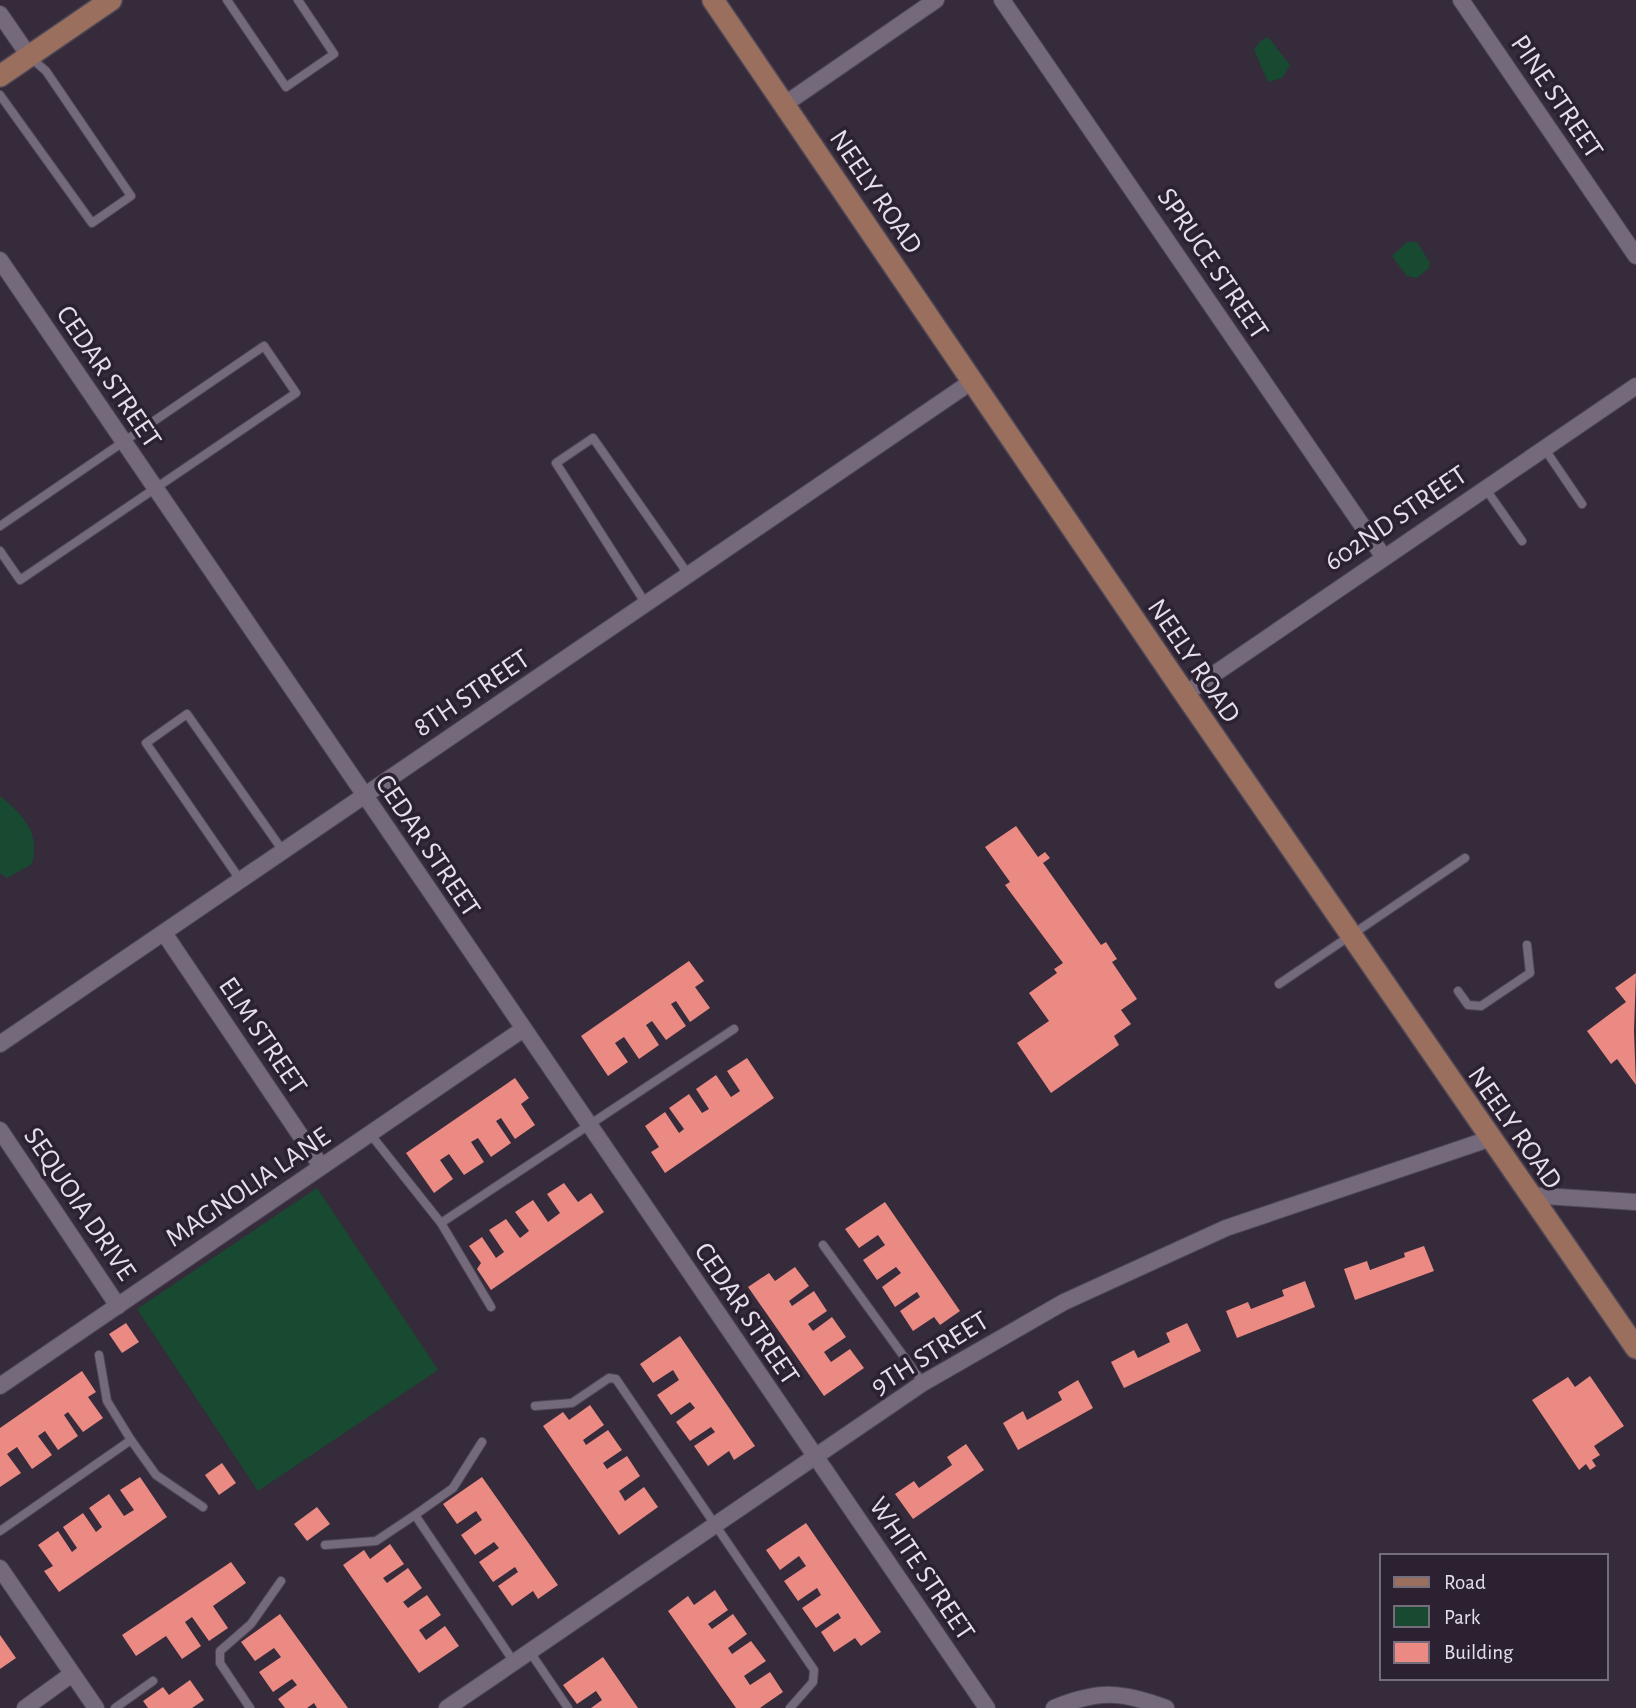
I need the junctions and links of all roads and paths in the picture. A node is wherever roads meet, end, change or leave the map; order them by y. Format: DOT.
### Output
graph roads {
  1 [pos="111,0"];
  2 [pos="227,0"];
  3 [pos="298,0"];
  4 [pos="713,0"];
  5 [pos="936,0"];
  6 [pos="1002,0"];
  7 [pos="1461,0"];
  8 [pos="0,14"];
  9 [pos="29,56"];
  10 [pos="0,76"];
  11 [pos="0,95"];
  12 [pos="785,104"];
  13 [pos="1636,256"];
  14 [pos="0,260"];
  15 [pos="971,382"];
  16 [pos="1636,386"];
  17 [pos="123,442"];
  18 [pos="1544,448"];
  19 [pos="155,488"];
  20 [pos="1485,488"];
  21 [pos="1582,504"];
  22 [pos="0,526"];
  23 [pos="1522,541"];
  24 [pos="0,551"];
  25 [pos="1383,556"];
  26 [pos="688,575"];
  27 [pos="646,604"];
  28 [pos="1185,694"];
  29 [pos="364,797"];
  30 [pos="283,852"];
  31 [pos="1465,858"];
  32 [pos="241,881"];
  33 [pos="164,933"];
  34 [pos="1350,936"];
  35 [pos="1527,946"];
  36 [pos="1279,984"];
  37 [pos="1458,991"];
  38 [pos="734,1029"];
  39 [pos="523,1030"];
  40 [pos="0,1044"];
  41 [pos="590,1127"];
  42 [pos="0,1130"];
  43 [pos="371,1135"];
  44 [pos="1489,1139"];
  45 [pos="321,1166"];
  46 [pos="1529,1195"];
  47 [pos="1636,1202"];
  48 [pos="441,1223"];
  49 [pos="823,1245"];
  50 [pos="118,1306"];
  51 [pos="491,1307"];
  52 [pos="1636,1348"];
  53 [pos="99,1355"];
  54 [pos="923,1382"];
  55 [pos="0,1386"];
  56 [pos="535,1406"];
  57 [pos="131,1440"];
  58 [pos="482,1442"];
  59 [pos="816,1458"];
  60 [pos="202,1507"];
  61 [pos="415,1515"];
  62 [pos="714,1527"];
  63 [pos="0,1531"];
  64 [pos="326,1545"];
  65 [pos="0,1568"];
  66 [pos="281,1581"];
  67 [pos="530,1651"];
  68 [pos="514,1662"];
  69 [pos="72,1674"];
  70 [pos="153,1681"];
  71 [pos="24,1708"];
  72 [pos="96,1708"];
  73 [pos="115,1708"];
  74 [pos="250,1708"];
  75 [pos="447,1708"];
  76 [pos="568,1708"];
  77 [pos="790,1708"];
  78 [pos="987,1708"];
  79 [pos="1054,1708"];
  80 [pos="1166,1708"];
  1 -- 9 [label="street"];
  2 -- 3 [label="lane"];
  4 -- 12 [label="street, NEELY ROAD"];
  5 -- 12 [label="street"];
  6 -- 25 [label="street, SPRUCE STREET"];
  7 -- 13 [label="street, PINE STREET"];
  8 -- 9 [label="street"];
  9 -- 10 [label="street"];
  9 -- 11 [label="lane"];
  12 -- 15 [label="street, NEELY ROAD"];
  14 -- 17 [label="street, CEDAR STREET"];
  15 -- 26 [label="street, 8TH STREET"];
  15 -- 28 [label="street, NEELY ROAD"];
  16 -- 18 [label="street, 602ND STREET"];
  17 -- 19 [label="street, CEDAR STREET"];
  17 -- 19 [label="lane"];
  17 -- 22 [label="lane"];
  18 -- 20 [label="street, 602ND STREET"];
  18 -- 21 [label="lane"];
  19 -- 24 [label="lane"];
  19 -- 29 [label="street, CEDAR STREET"];
  20 -- 23 [label="lane"];
  20 -- 25 [label="street, 602ND STREET"];
  25 -- 28 [label="street, 602ND STREET"];
  26 -- 27 [label="street, 8TH STREET"];
  26 -- 27 [label="lane"];
  27 -- 29 [label="street, 8TH STREET"];
  28 -- 34 [label="street, NEELY ROAD"];
  29 -- 30 [label="street, 8TH STREET"];
  29 -- 39 [label="street, CEDAR STREET"];
  30 -- 32 [label="street, 8TH STREET"];
  30 -- 32 [label="lane"];
  31 -- 34 [label="lane"];
  32 -- 33 [label="street, 8TH STREET"];
  33 -- 40 [label="street, 8TH STREET"];
  33 -- 45 [label="street, ELM STREET"];
  34 -- 36 [label="lane"];
  34 -- 44 [label="street, NEELY ROAD"];
  35 -- 37 [label="lane"];
  38 -- 41 [label="lane"];
  39 -- 41 [label="street, CEDAR STREET"];
  39 -- 43 [label="street, MAGNOLIA LANE"];
  41 -- 48 [label="lane"];
  41 -- 59 [label="street, CEDAR STREET"];
  42 -- 50 [label="street, SEQUOIA DRIVE"];
  43 -- 45 [label="street, MAGNOLIA LANE"];
  43 -- 48 [label="lane"];
  44 -- 46 [label="street, NEELY ROAD"];
  44 -- 54 [label="street, 9TH STREET"];
  45 -- 50 [label="street, MAGNOLIA LANE"];
  46 -- 47 [label="street"];
  46 -- 52 [label="street, NEELY ROAD"];
  48 -- 51 [label="lane"];
  49 -- 54 [label="lane"];
  50 -- 55 [label="street, MAGNOLIA LANE"];
  53 -- 57 [label="lane"];
  54 -- 59 [label="street, 9TH STREET"];
  56 -- 62 [label="lane"];
  57 -- 60 [label="lane"];
  57 -- 63 [label="lane"];
  58 -- 61 [label="lane"];
  59 -- 62 [label="street, 9TH STREET"];
  59 -- 78 [label="street, WHITE STREET"];
  61 -- 64 [label="lane"];
  61 -- 68 [label="lane"];
  62 -- 67 [label="street, 9TH STREET"];
  62 -- 77 [label="lane"];
  65 -- 69 [label="street"];
  66 -- 74 [label="lane"];
  67 -- 68 [label="street, 9TH STREET"];
  67 -- 76 [label="lane"];
  68 -- 75 [label="street, 9TH STREET"];
  69 -- 71 [label="street"];
  69 -- 72 [label="street"];
  70 -- 73 [label="lane"];
  79 -- 80 [label="street"];
}
